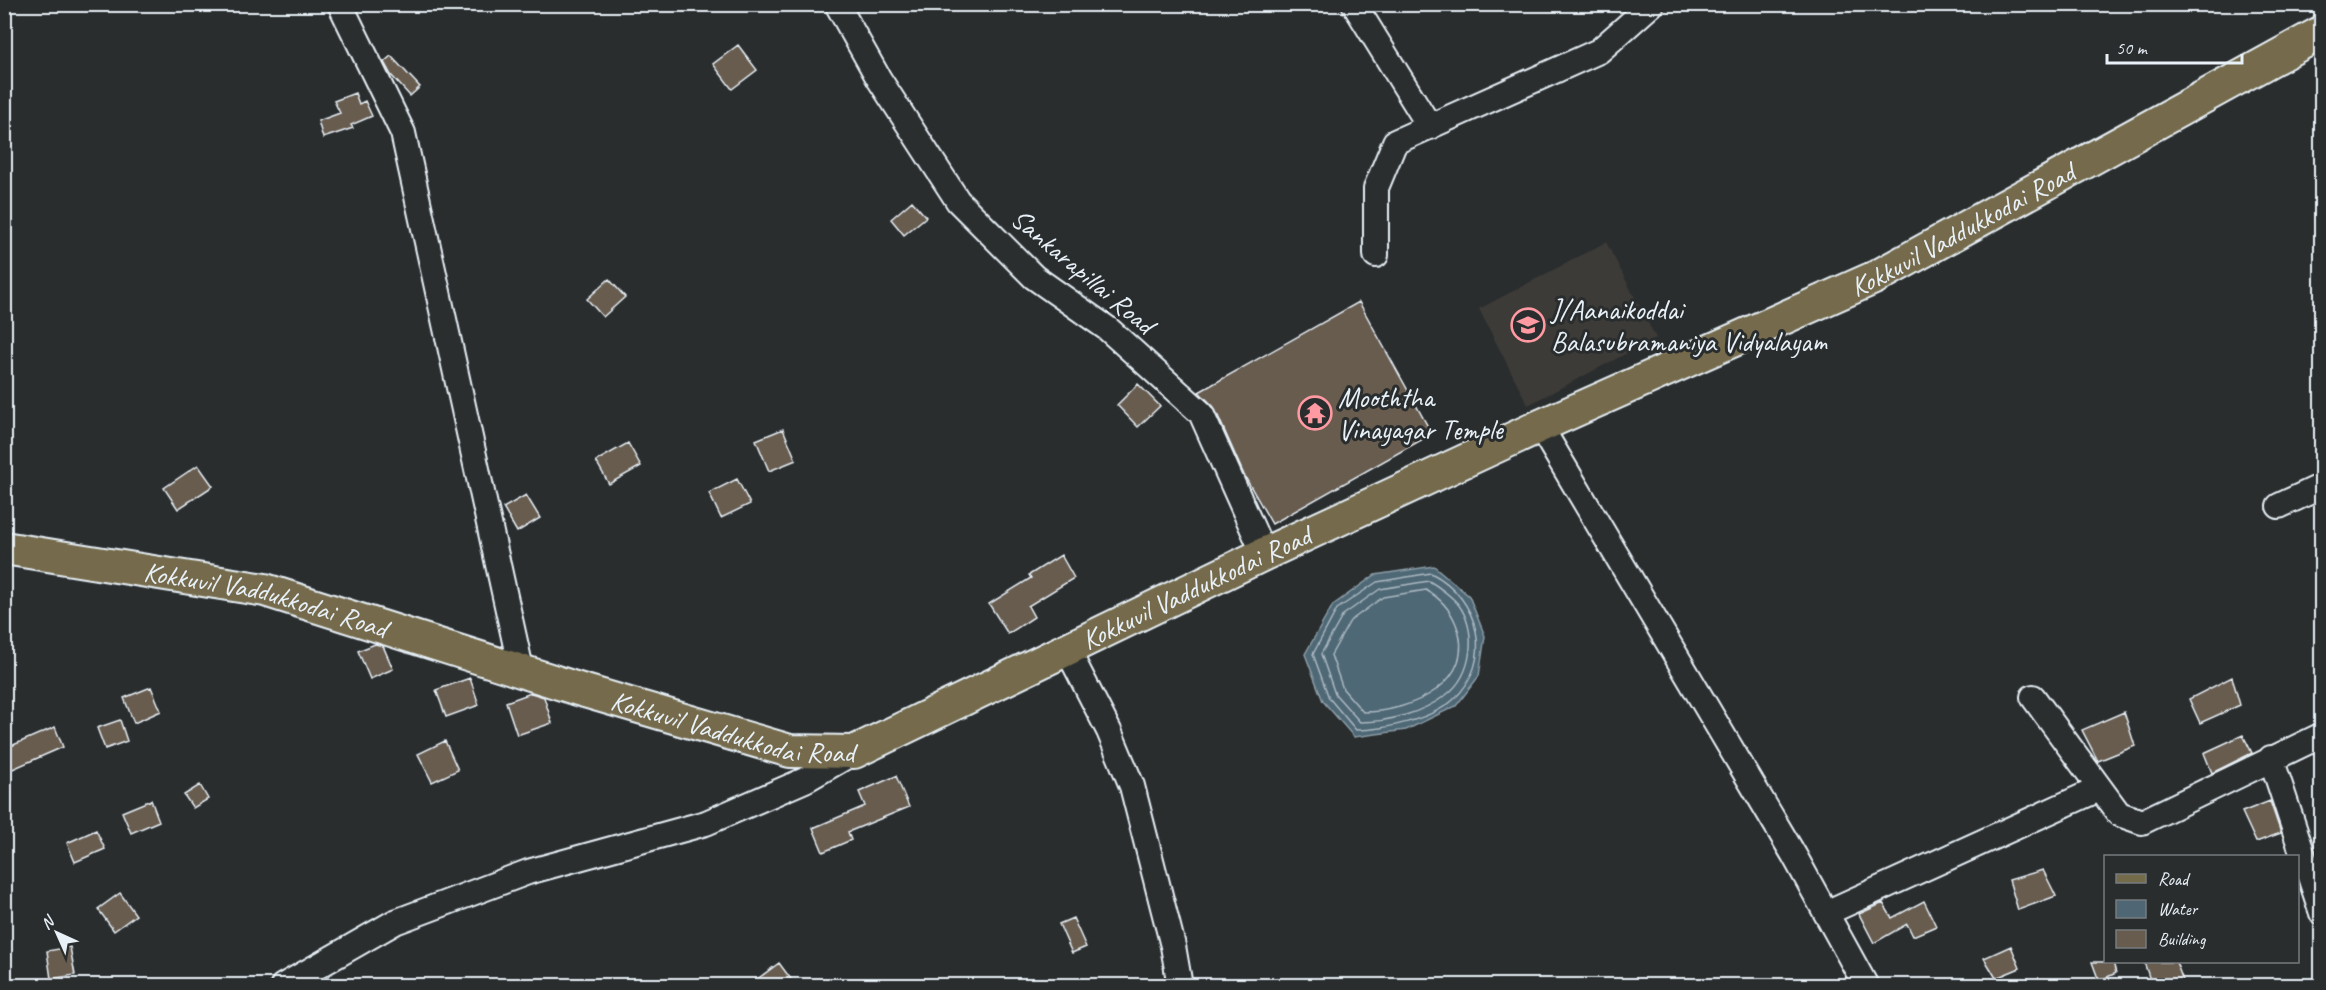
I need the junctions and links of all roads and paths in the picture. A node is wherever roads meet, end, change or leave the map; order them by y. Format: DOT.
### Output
graph roads {
  1 [pos="340,4"];
  2 [pos="837,4"];
  3 [pos="1354,4"];
  4 [pos="1652,4"];
  5 [pos="2322,32"];
  6 [pos="1430,127"];
  7 [pos="1376,255"];
  8 [pos="1540,426"];
  9 [pos="2322,486"];
  10 [pos="2279,506"];
  11 [pos="4,548"];
  12 [pos="1264,554"];
  13 [pos="1067,649"];
  14 [pos="521,669"];
  15 [pos="2033,696"];
  16 [pos="2322,735"];
  17 [pos="854,752"];
  18 [pos="2271,758"];
  19 [pos="2099,789"];
  20 [pos="1826,913"];
  21 [pos="2322,914"];
  22 [pos="283,986"];
  23 [pos="1180,986"];
  24 [pos="1866,986"];
  1 -- 14 [label="street"];
  2 -- 12 [label="street, Sankarapillai Road"];
  3 -- 6 [label="street"];
  4 -- 6 [label="street"];
  5 -- 8 [label="main road, Kokkuvil Vaddukkodai Road"];
  6 -- 7 [label="street"];
  8 -- 12 [label="main road, Kokkuvil Vaddukkodai Road"];
  8 -- 20 [label="street"];
  9 -- 10 [label="street"];
  11 -- 14 [label="main road, Kokkuvil Vaddukkodai Road"];
  12 -- 13 [label="main road, Kokkuvil Vaddukkodai Road"];
  13 -- 17 [label="main road, Kokkuvil Vaddukkodai Road"];
  13 -- 23 [label="street"];
  14 -- 17 [label="main road, Kokkuvil Vaddukkodai Road"];
  15 -- 19 [label="street"];
  16 -- 18 [label="street"];
  17 -- 22 [label="street"];
  18 -- 19 [label="street"];
  18 -- 21 [label="street"];
  19 -- 20 [label="street"];
  20 -- 24 [label="street"];
}
